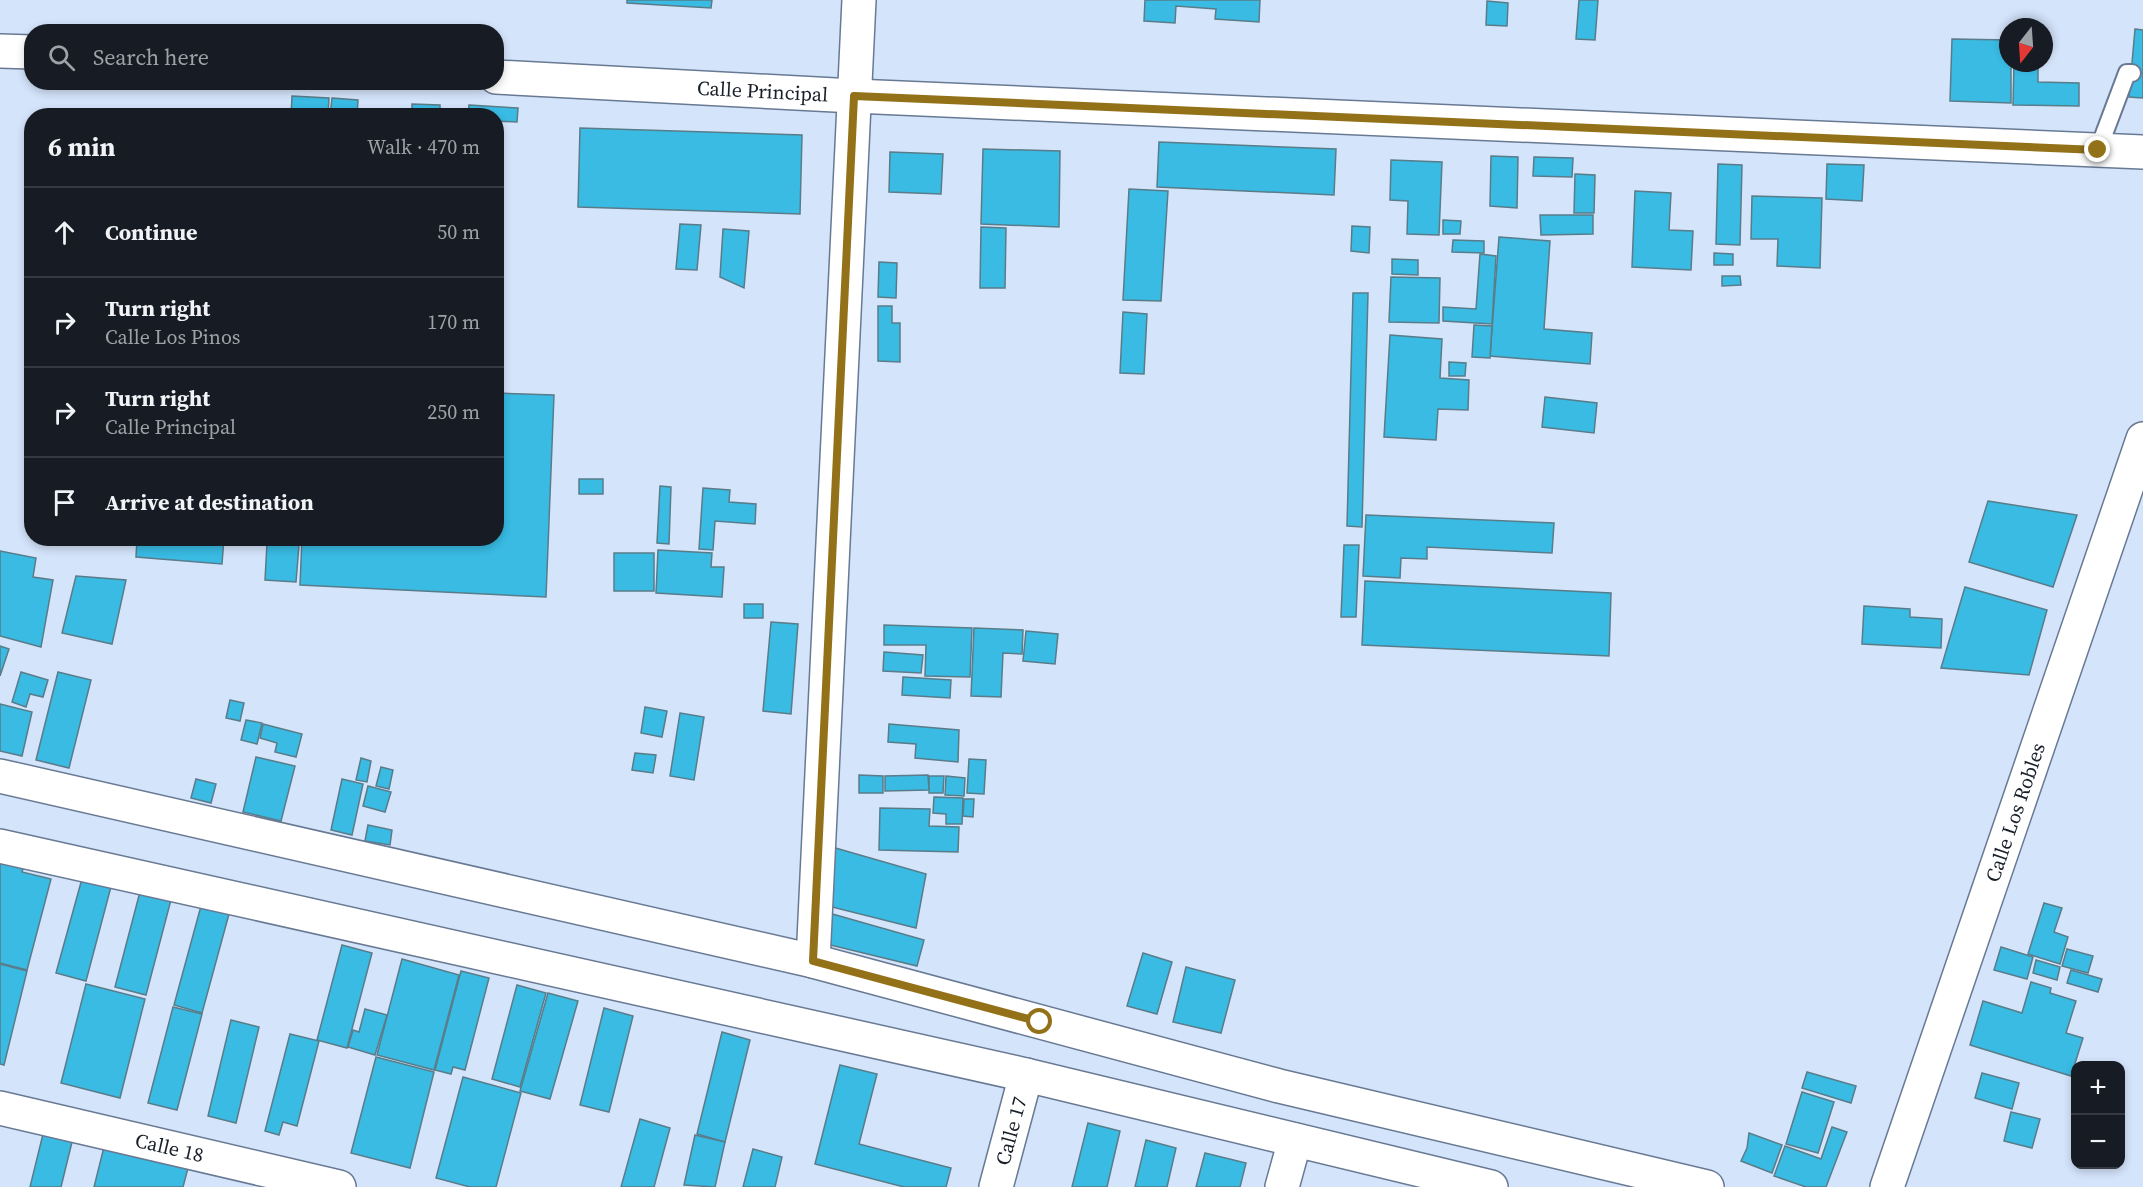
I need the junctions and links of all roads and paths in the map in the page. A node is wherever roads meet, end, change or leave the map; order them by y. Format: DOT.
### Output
graph roads {
  1 [pos="859,0"];
  2 [pos="0,51"];
  3 [pos="24,52"];
  4 [pos="2132,73"];
  5 [pos="504,77"];
  6 [pos="854,96"];
  7 [pos="2098,150"];
  8 [pos="2143,152"];
  9 [pos="2143,439"];
  10 [pos="0,776"];
  11 [pos="0,846"];
  12 [pos="813,961"];
  13 [pos="1026,1075"];
  14 [pos="0,1108"];
  15 [pos="1295,1140"];
  16 [pos="339,1187"];
  17 [pos="996,1187"];
  18 [pos="1282,1187"];
  19 [pos="1491,1187"];
  20 [pos="1707,1187"];
  21 [pos="1887,1187"];
  1 -- 6 [label="street"];
  2 -- 3 [label="street"];
  4 -- 7 [label="lane"];
  5 -- 6 [label="street, Calle Principal"];
  6 -- 7 [label="street, Calle Principal"];
  6 -- 12 [label="street"];
  7 -- 8 [label="street, Calle Principal"];
  9 -- 21 [label="street, Calle Los Robles"];
  10 -- 12 [label="street"];
  11 -- 13 [label="street"];
  12 -- 20 [label="street"];
  13 -- 15 [label="street"];
  13 -- 17 [label="street, Calle 17"];
  14 -- 16 [label="street, Calle 18"];
  15 -- 18 [label="street"];
  15 -- 19 [label="street"];
}
